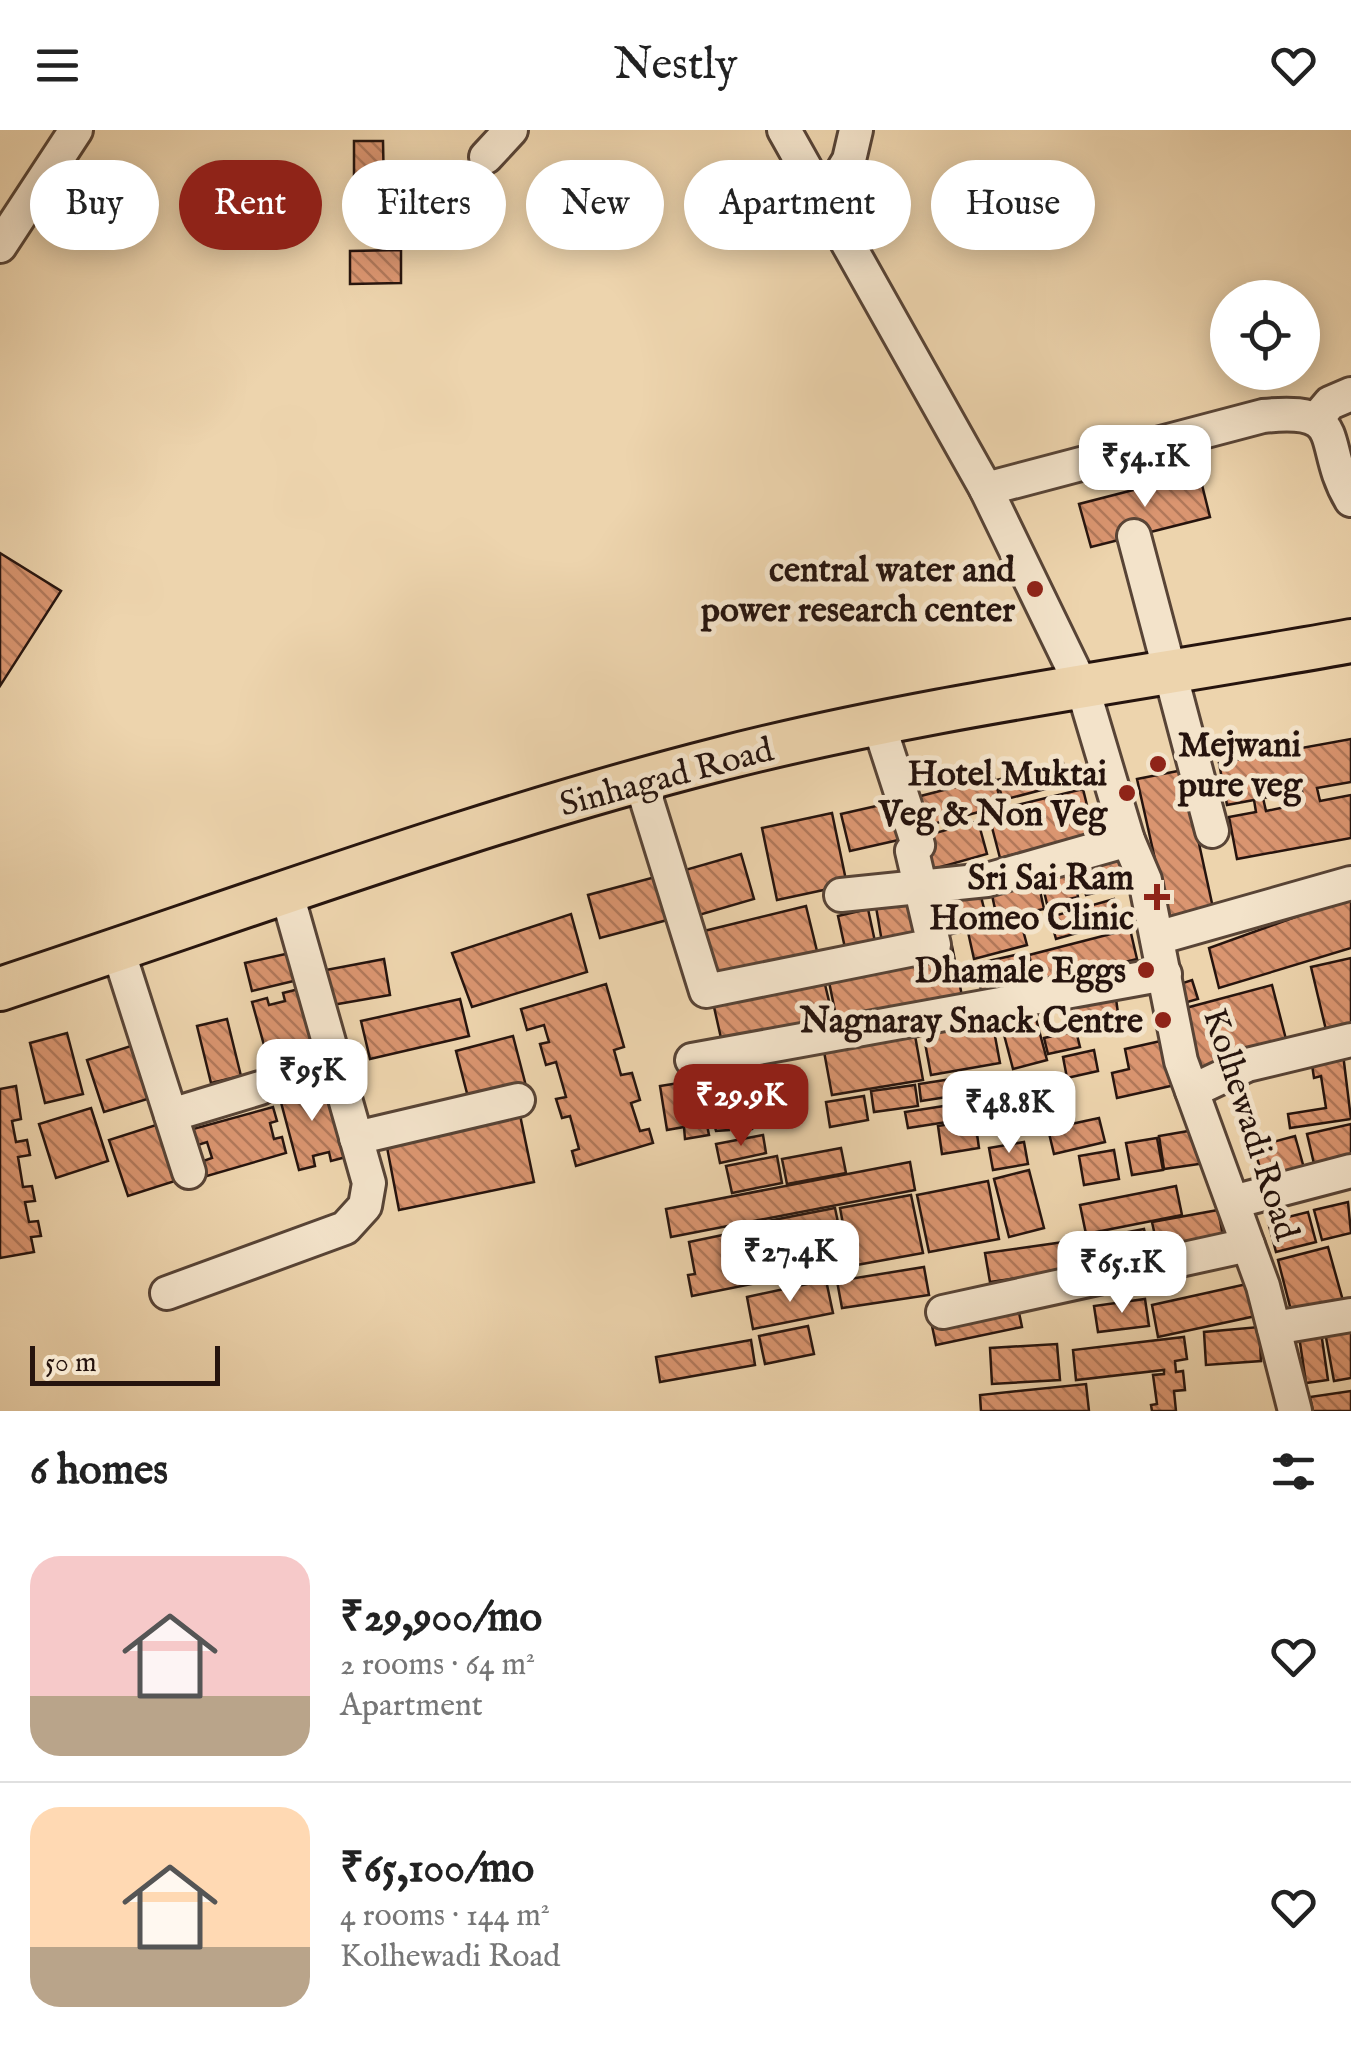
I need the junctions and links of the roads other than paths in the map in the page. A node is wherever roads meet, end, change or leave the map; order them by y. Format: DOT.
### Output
graph roads {
  1 [pos="76,130"];
  2 [pos="511,130"];
  3 [pos="784,130"];
  4 [pos="856,130"];
  5 [pos="486,157"];
  6 [pos="801,160"];
  7 [pos="849,160"];
  8 [pos="0,246"];
  9 [pos="851,250"];
  10 [pos="1351,394"];
  11 [pos="1319,416"];
  12 [pos="986,489"];
  13 [pos="1351,500"];
  14 [pos="1134,536"];
  15 [pos="1351,641"];
  16 [pos="1168,674"];
  17 [pos="1083,688"];
  18 [pos="879,725"];
  19 [pos="641,782"];
  20 [pos="1212,831"];
  21 [pos="1128,840"];
  22 [pos="1351,883"];
  23 [pos="918,886"];
  24 [pos="286,894"];
  25 [pos="841,895"];
  26 [pos="1157,938"];
  27 [pos="118,950"];
  28 [pos="1165,974"];
  29 [pos="0,989"];
  30 [pos="1351,1040"];
  31 [pos="692,1060"];
  32 [pos="260,1088"];
  33 [pos="1192,1091"];
  34 [pos="518,1100"];
  35 [pos="170,1114"];
  36 [pos="356,1138"];
  37 [pos="188,1172"];
  38 [pos="1351,1172"];
  39 [pos="1232,1202"];
  40 [pos="1248,1245"];
  41 [pos="166,1293"];
  42 [pos="943,1312"];
  43 [pos="1351,1315"];
  44 [pos="1274,1328"];
  45 [pos="1295,1411"];
  1 -- 8 [label="street"];
  2 -- 5 [label="street"];
  3 -- 6 [label="street, Kolhewadi Road"];
  4 -- 7 [label="street"];
  9 -- 12 [label="street, Kolhewadi Road"];
  10 -- 11 [label="street"];
  11 -- 12 [label="street"];
  11 -- 13 [label="street"];
  12 -- 17 [label="street, Kolhewadi Road"];
  14 -- 16 [label="street"];
  15 -- 16 [label="main road, Sinhagad Road"];
  16 -- 17 [label="main road, Sinhagad Road"];
  16 -- 20 [label="street"];
  17 -- 18 [label="main road, Sinhagad Road"];
  17 -- 21 [label="street, Kolhewadi Road"];
  18 -- 19 [label="main road, Sinhagad Road"];
  18 -- 23 [label="street"];
  19 -- 23 [label="street"];
  19 -- 24 [label="main road, Sinhagad Road"];
  21 -- 23 [label="street"];
  21 -- 26 [label="street, Kolhewadi Road"];
  22 -- 26 [label="street"];
  23 -- 25 [label="street"];
  24 -- 27 [label="main road, Sinhagad Road"];
  24 -- 36 [label="street"];
  26 -- 28 [label="street, Kolhewadi Road"];
  27 -- 29 [label="main road, Sinhagad Road"];
  27 -- 35 [label="street"];
  28 -- 31 [label="street"];
  28 -- 33 [label="street, Kolhewadi Road"];
  30 -- 33 [label="street"];
  32 -- 35 [label="street"];
  33 -- 39 [label="street, Kolhewadi Road"];
  34 -- 36 [label="street"];
  35 -- 37 [label="street"];
  36 -- 41 [label="street"];
  38 -- 39 [label="street"];
  39 -- 40 [label="street, Kolhewadi Road"];
  40 -- 42 [label="street"];
  40 -- 44 [label="street, Kolhewadi Road"];
  43 -- 44 [label="street"];
  44 -- 45 [label="street, Kolhewadi Road"];
}
